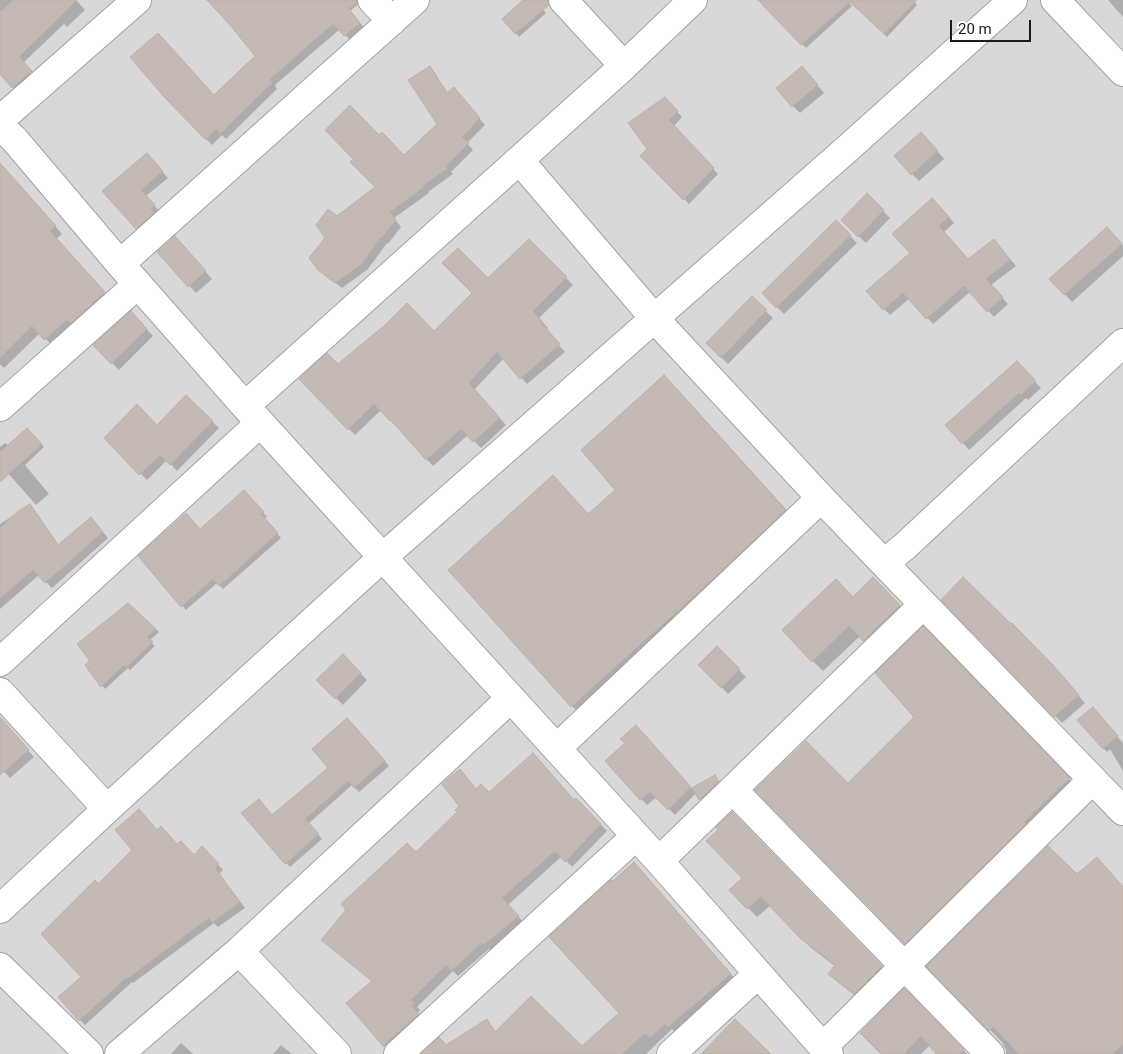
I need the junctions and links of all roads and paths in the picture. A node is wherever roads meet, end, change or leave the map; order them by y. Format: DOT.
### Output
graph roads {
  1 [pos="137,0"];
  2 [pos="372,0"];
  3 [pos="415,0"];
  4 [pos="563,0"];
  5 [pos="693,0"];
  6 [pos="1055,0"];
  7 [pos="1009,1"];
  8 [pos="392,21"];
  9 [pos="624,66"];
  10 [pos="1123,72"];
  11 [pos="3,134"];
  12 [pos="520,160"];
  13 [pos="129,274"];
  14 [pos="654,318"];
  15 [pos="1123,343"];
  16 [pos="0,407"];
  17 [pos="252,414"];
  18 [pos="821,498"];
  19 [pos="384,557"];
  20 [pos="884,564"];
  21 [pos="923,605"];
  22 [pos="0,662"];
  23 [pos="0,692"];
  24 [pos="511,698"];
  25 [pos="557,748"];
  26 [pos="1092,780"];
  27 [pos="733,790"];
  28 [pos="106,809"];
  29 [pos="1123,811"];
  30 [pos="636,836"];
  31 [pos="659,861"];
  32 [pos="0,909"];
  33 [pos="239,951"];
  34 [pos="904,966"];
  35 [pos="0,967"];
  36 [pos="758,974"];
  37 [pos="826,1051"];
  38 [pos="88,1054"];
  39 [pos="119,1054"];
  40 [pos="337,1054"];
  41 [pos="398,1054"];
  42 [pos="671,1054"];
  43 [pos="990,1054"];
  1 -- 11 [label="street"];
  2 -- 8 [label="street"];
  3 -- 8 [label="street"];
  4 -- 9 [label="street"];
  5 -- 9 [label="street"];
  6 -- 10 [label="street"];
  7 -- 14 [label="street"];
  8 -- 13 [label="street"];
  9 -- 12 [label="street"];
  11 -- 13 [label="street"];
  12 -- 14 [label="street"];
  12 -- 17 [label="street"];
  13 -- 16 [label="street"];
  13 -- 17 [label="street"];
  14 -- 18 [label="street"];
  14 -- 19 [label="street"];
  15 -- 20 [label="street"];
  17 -- 19 [label="street"];
  17 -- 22 [label="street"];
  18 -- 20 [label="street"];
  18 -- 25 [label="street"];
  19 -- 24 [label="street"];
  19 -- 28 [label="street"];
  20 -- 21 [label="street"];
  21 -- 26 [label="street"];
  21 -- 27 [label="street"];
  23 -- 28 [label="street"];
  24 -- 25 [label="street"];
  24 -- 33 [label="street"];
  25 -- 30 [label="street"];
  26 -- 29 [label="street"];
  26 -- 34 [label="street"];
  27 -- 31 [label="street"];
  27 -- 34 [label="street"];
  28 -- 32 [label="street"];
  30 -- 31 [label="street"];
  30 -- 41 [label="street"];
  31 -- 36 [label="street"];
  33 -- 39 [label="street"];
  33 -- 40 [label="street"];
  34 -- 37 [label="street"];
  34 -- 43 [label="street"];
  35 -- 38 [label="street"];
  36 -- 37 [label="street"];
  36 -- 42 [label="street"];
}
